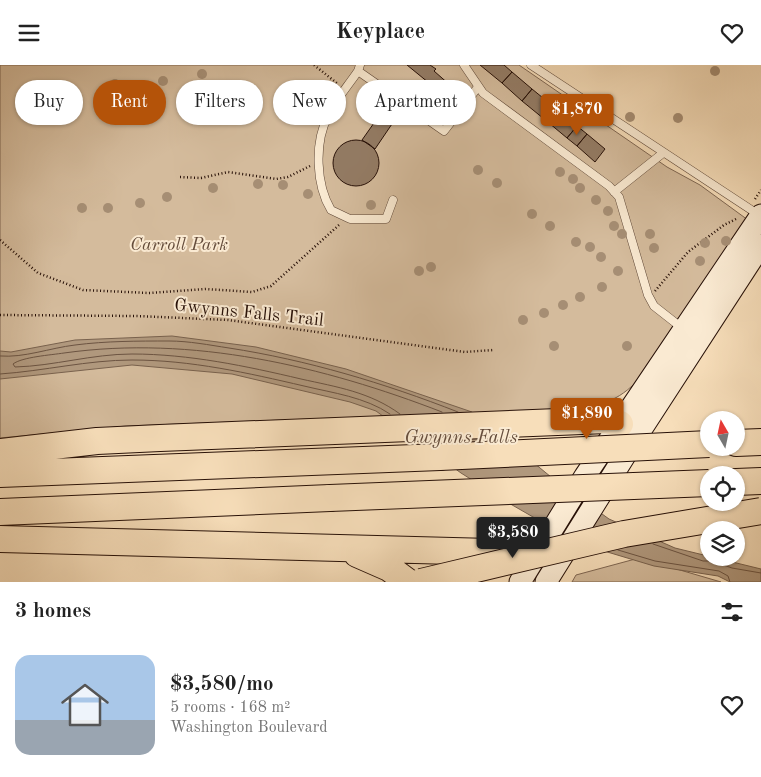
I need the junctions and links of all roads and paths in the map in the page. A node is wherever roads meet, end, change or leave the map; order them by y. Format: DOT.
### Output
graph roads {
  1 [pos="314,65"];
  2 [pos="464,65"];
  3 [pos="531,65"];
  4 [pos="359,68"];
  5 [pos="333,80"];
  6 [pos="478,87"];
  7 [pos="346,88"];
  8 [pos="324,125"];
  9 [pos="663,153"];
  10 [pos="320,160"];
  11 [pos="180,177"];
  12 [pos="761,190"];
  13 [pos="614,192"];
  14 [pos="393,200"];
  15 [pos="755,213"];
  16 [pos="362,219"];
  17 [pos="0,240"];
  18 [pos="761,246"];
  19 [pos="648,295"];
  20 [pos="0,315"];
  21 [pos="692,335"];
  22 [pos="493,350"];
  23 [pos="629,428"];
  24 [pos="761,442"];
  25 [pos="745,443"];
  26 [pos="700,445"];
  27 [pos="0,452"];
  28 [pos="0,474"];
  29 [pos="761,481"];
  30 [pos="745,482"];
  31 [pos="700,483"];
  32 [pos="761,511"];
  33 [pos="0,512"];
  34 [pos="0,539"];
  35 [pos="327,548"];
  36 [pos="553,549"];
  37 [pos="408,582"];
  38 [pos="421,582"];
  39 [pos="520,582"];
  40 [pos="546,582"];
  1 -- 5 [label="path"];
  2 -- 6 [label="lane"];
  3 -- 9 [label="lane"];
  4 -- 6 [label="lane"];
  4 -- 7 [label="lane"];
  6 -- 13 [label="lane"];
  8 -- 10 [label="lane"];
  9 -- 13 [label="lane"];
  9 -- 15 [label="lane"];
  10 -- 11 [label="path"];
  10 -- 16 [label="lane"];
  12 -- 15 [label="path"];
  13 -- 19 [label="lane"];
  14 -- 16 [label="lane"];
  15 -- 19 [label="path"];
  15 -- 21 [label="main road"];
  16 -- 17 [label="path"];
  18 -- 21 [label="main road"];
  19 -- 21 [label="lane"];
  20 -- 22 [label="path, Gwynns Falls Trail"];
  21 -- 23 [label="main road"];
  23 -- 27 [label="highway"];
  23 -- 36 [label="main road"];
  23 -- 36 [label="main road, bridge"];
  24 -- 25 [label="highway"];
  26 -- 28 [label="highway, bridge"];
  29 -- 30 [label="highway"];
  31 -- 33 [label="highway, bridge"];
  32 -- 38 [label="highway, bridge"];
  34 -- 35 [label="highway"];
  35 -- 36 [label="highway"];
  35 -- 37 [label="highway"];
  36 -- 39 [label="main road"];
  36 -- 40 [label="main road"];
}
